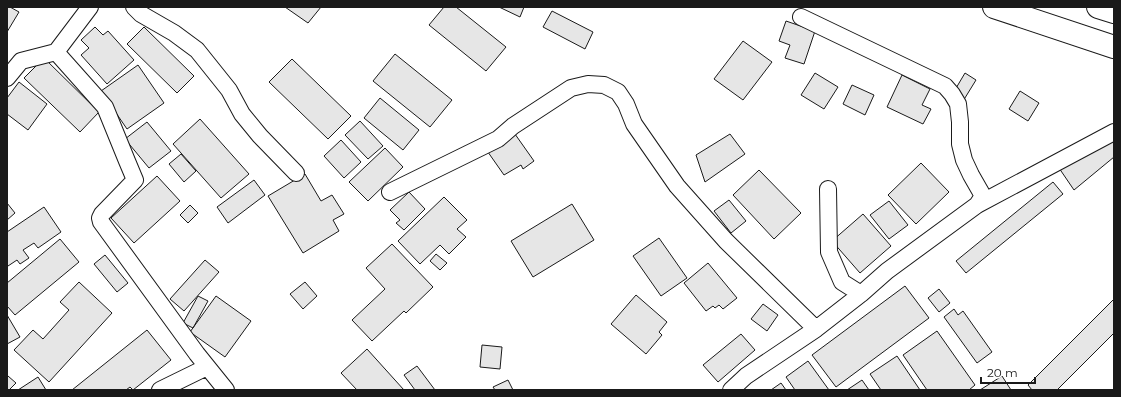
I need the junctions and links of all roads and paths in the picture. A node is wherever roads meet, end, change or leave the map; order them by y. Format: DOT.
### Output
graph roads {
  1 [pos="90,7"];
  2 [pos="134,7"];
  3 [pos="994,7"];
  4 [pos="1098,7"];
  5 [pos="1114,12"];
  6 [pos="801,17"];
  7 [pos="1114,47"];
  8 [pos="56,52"];
  9 [pos="7,78"];
  10 [pos="1114,132"];
  11 [pos="296,173"];
  12 [pos="828,189"];
  13 [pos="390,192"];
  14 [pos="977,205"];
  15 [pos="861,294"];
  16 [pos="816,329"];
  17 [pos="208,367"];
  18 [pos="160,390"];
  19 [pos="226,390"];
  20 [pos="731,390"];
  1 -- 8 [label="street"];
  2 -- 11 [label="street"];
  3 -- 7 [label="highway"];
  4 -- 5 [label="highway"];
  6 -- 14 [label="street"];
  8 -- 9 [label="street"];
  8 -- 17 [label="street"];
  10 -- 14 [label="street"];
  12 -- 15 [label="street"];
  13 -- 16 [label="street"];
  14 -- 15 [label="street"];
  15 -- 16 [label="street"];
  16 -- 20 [label="street"];
  17 -- 18 [label="street"];
  17 -- 19 [label="street"];
}
